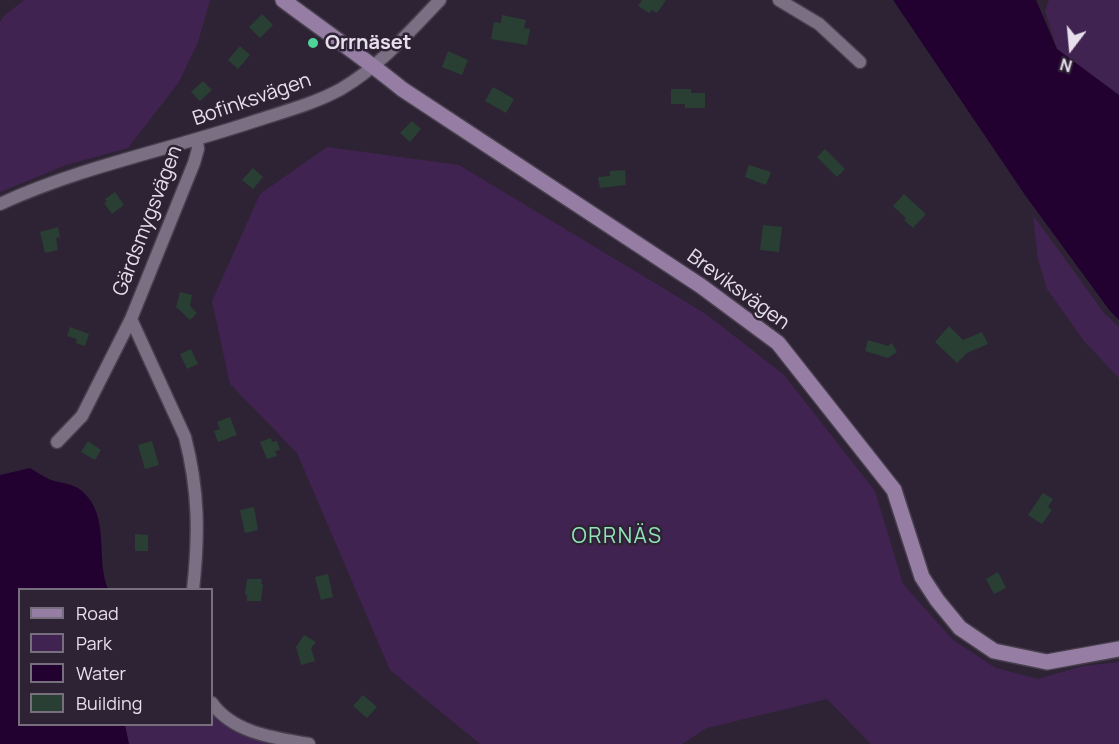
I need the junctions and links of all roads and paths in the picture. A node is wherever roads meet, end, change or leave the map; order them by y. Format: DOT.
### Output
graph roads {
  1 [pos="283,0"];
  2 [pos="440,0"];
  3 [pos="778,0"];
  4 [pos="860,62"];
  5 [pos="373,65"];
  6 [pos="197,140"];
  7 [pos="0,204"];
  8 [pos="131,320"];
  9 [pos="57,442"];
  10 [pos="193,588"];
  11 [pos="1119,649"];
  12 [pos="213,704"];
  13 [pos="309,744"];
  1 -- 5 [label="main road, Breviksvägen"];
  2 -- 5 [label="street, Bofinksvägen"];
  3 -- 4 [label="street"];
  5 -- 6 [label="street, Bofinksvägen"];
  5 -- 11 [label="main road, Breviksvägen"];
  6 -- 7 [label="street, Bofinksvägen"];
  6 -- 8 [label="street, Gärdsmygsvägen"];
  8 -- 9 [label="street"];
  8 -- 10 [label="street, Gärdsmygsvägen"];
  12 -- 13 [label="street"];
}
